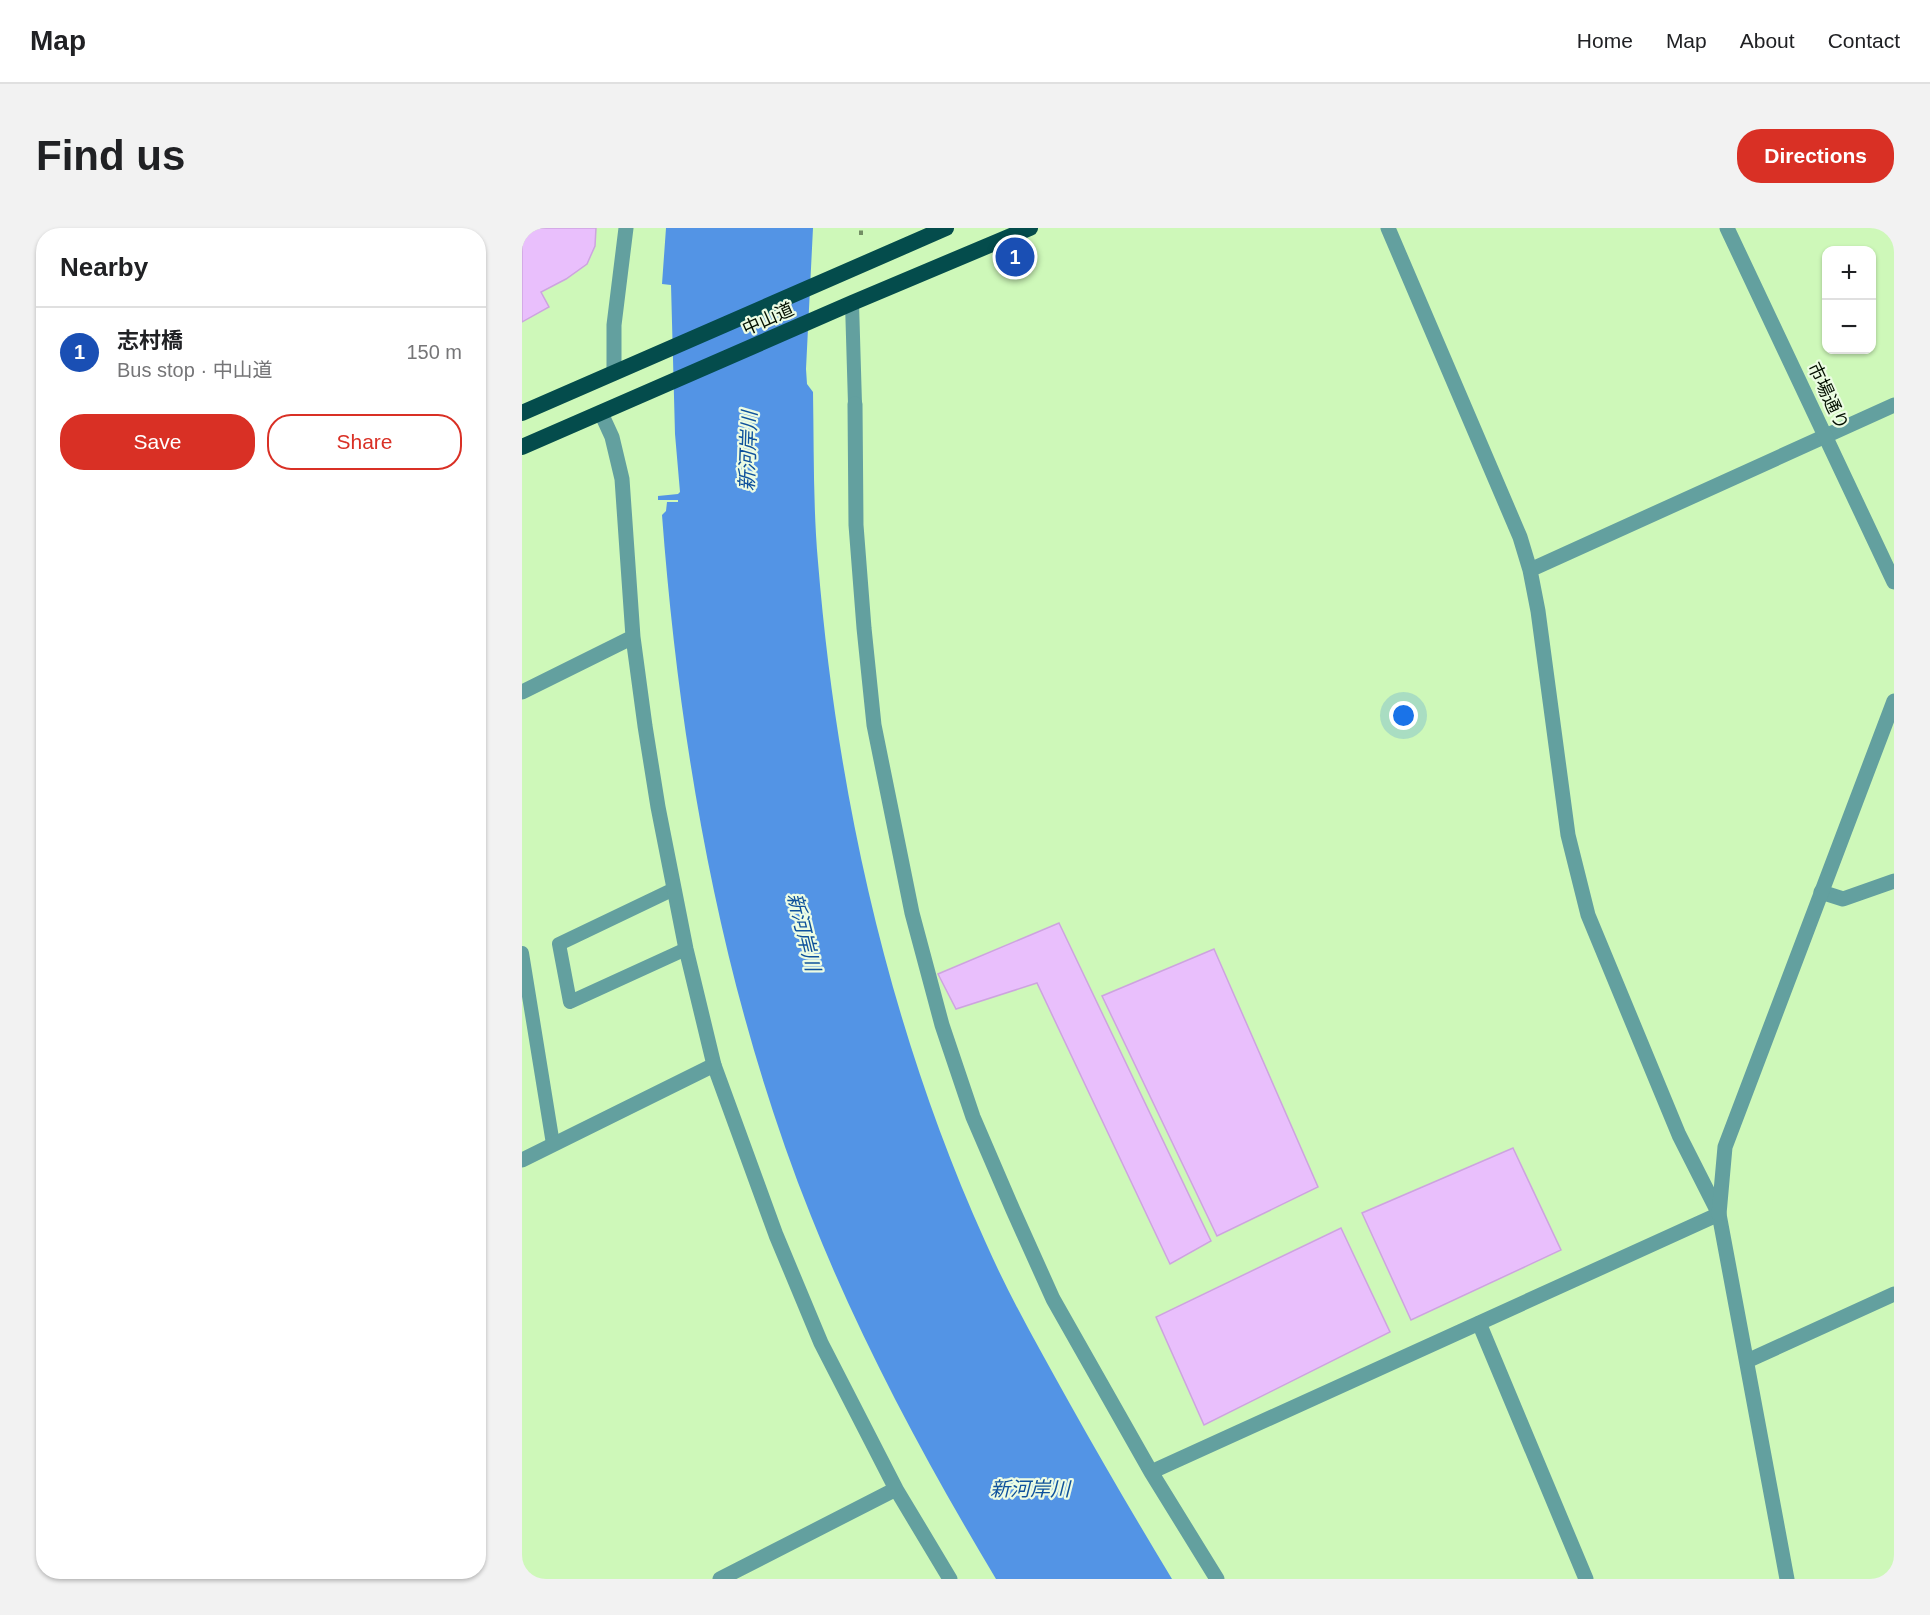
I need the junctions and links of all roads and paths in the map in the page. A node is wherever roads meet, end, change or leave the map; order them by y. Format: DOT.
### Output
graph roads {
  1 [pos="626,228"];
  2 [pos="861,228"];
  3 [pos="946,228"];
  4 [pos="1030,228"];
  5 [pos="1388,228"];
  6 [pos="1727,228"];
  7 [pos="861,235"];
  8 [pos="847,306"];
  9 [pos="614,373"];
  10 [pos="855,404"];
  11 [pos="1894,405"];
  12 [pos="522,413"];
  13 [pos="601,413"];
  14 [pos="1826,437"];
  15 [pos="522,447"];
  16 [pos="1530,570"];
  17 [pos="1894,582"];
  18 [pos="633,637"];
  19 [pos="522,692"];
  20 [pos="1894,701"];
  21 [pos="1894,881"];
  22 [pos="674,889"];
  23 [pos="1821,892"];
  24 [pos="687,949"];
  25 [pos="522,953"];
  26 [pos="714,1065"];
  27 [pos="554,1144"];
  28 [pos="522,1160"];
  29 [pos="1719,1214"];
  30 [pos="1894,1294"];
  31 [pos="1479,1323"];
  32 [pos="1747,1361"];
  33 [pos="1151,1472"];
  34 [pos="896,1489"];
  35 [pos="720,1579"];
  36 [pos="950,1579"];
  37 [pos="1217,1579"];
  38 [pos="1586,1579"];
  39 [pos="1787,1579"];
  1 -- 9 [label="street"];
  2 -- 7 [label="path"];
  3 -- 9 [label="highway, 中山道"];
  4 -- 8 [label="highway, 中山道"];
  5 -- 16 [label="street"];
  6 -- 14 [label="street, 市場通り"];
  8 -- 10 [label="lane"];
  8 -- 13 [label="highway, 中山道"];
  9 -- 12 [label="highway, 中山道"];
  10 -- 33 [label="street"];
  11 -- 14 [label="street"];
  13 -- 15 [label="highway, 中山道"];
  13 -- 18 [label="street"];
  14 -- 16 [label="street"];
  14 -- 17 [label="street, 市場通り"];
  16 -- 29 [label="street"];
  18 -- 19 [label="street"];
  18 -- 22 [label="street"];
  20 -- 23 [label="street"];
  21 -- 23 [label="street"];
  22 -- 24 [label="street"];
  22 -- 24 [label="lane"];
  23 -- 29 [label="street"];
  24 -- 26 [label="street"];
  25 -- 27 [label="lane"];
  26 -- 27 [label="street"];
  26 -- 34 [label="street"];
  27 -- 28 [label="street"];
  29 -- 31 [label="street"];
  29 -- 32 [label="street"];
  30 -- 32 [label="street"];
  31 -- 33 [label="street"];
  31 -- 38 [label="street"];
  32 -- 39 [label="street"];
  33 -- 37 [label="street"];
  34 -- 35 [label="street"];
  34 -- 36 [label="street"];
}
